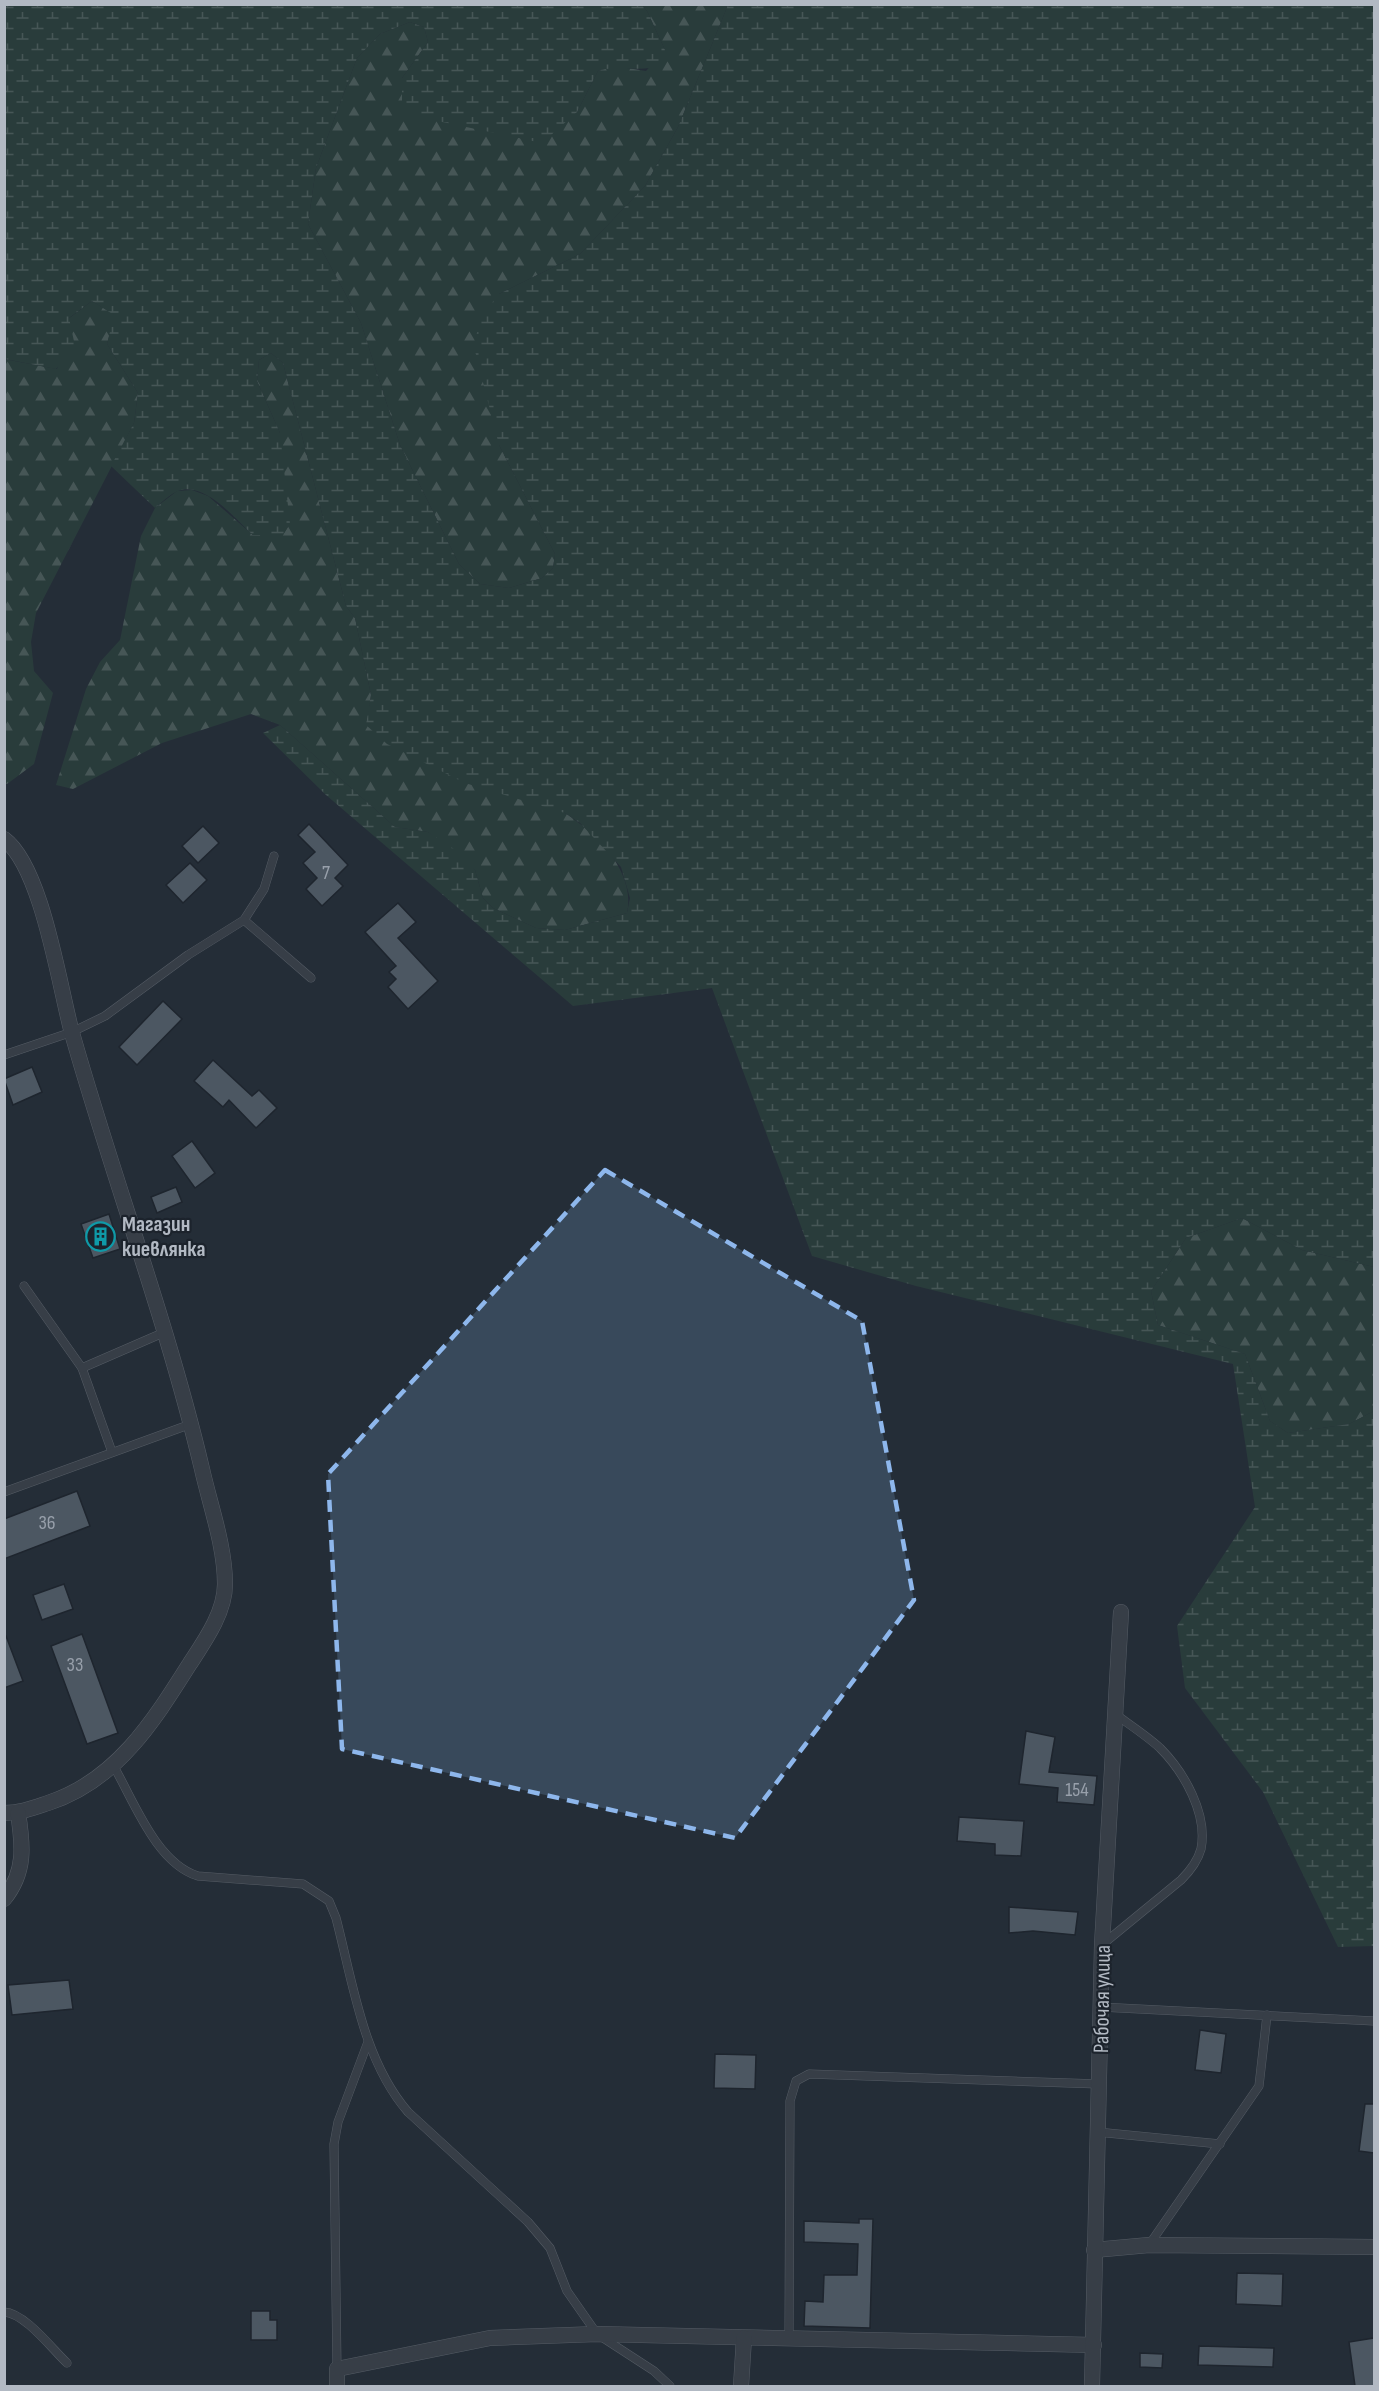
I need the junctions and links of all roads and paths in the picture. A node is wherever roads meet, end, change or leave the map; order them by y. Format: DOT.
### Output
graph roads {
  1 [pos="4,839"];
  2 [pos="274,856"];
  3 [pos="244,920"];
  4 [pos="311,978"];
  5 [pos="72,1032"];
  6 [pos="4,1055"];
  7 [pos="24,1286"];
  8 [pos="165,1332"];
  9 [pos="82,1368"];
  10 [pos="191,1424"];
  11 [pos="112,1452"];
  12 [pos="4,1492"];
  13 [pos="1121,1612"];
  14 [pos="1115,1714"];
  15 [pos="114,1765"];
  16 [pos="11,1813"];
  17 [pos="4,1899"];
  18 [pos="1102,1945"];
  19 [pos="1100,2007"];
  20 [pos="1267,2015"];
  21 [pos="1374,2021"];
  22 [pos="368,2042"];
  23 [pos="1099,2084"];
  24 [pos="1097,2132"];
  25 [pos="1220,2144"];
  26 [pos="1149,2245"];
  27 [pos="1374,2247"];
  28 [pos="1094,2250"];
  29 [pos="4,2312"];
  30 [pos="597,2334"];
  31 [pos="744,2338"];
  32 [pos="789,2339"];
  33 [pos="1094,2345"];
  34 [pos="67,2363"];
  35 [pos="337,2369"];
  36 [pos="337,2386"];
  37 [pos="670,2386"];
  38 [pos="741,2386"];
  39 [pos="1092,2386"];
  1 -- 5 [label="street"];
  2 -- 3 [label="lane"];
  3 -- 4 [label="lane"];
  3 -- 5 [label="lane"];
  5 -- 6 [label="lane"];
  5 -- 8 [label="street"];
  7 -- 9 [label="lane"];
  8 -- 9 [label="lane"];
  8 -- 10 [label="street"];
  9 -- 11 [label="lane"];
  10 -- 11 [label="lane"];
  10 -- 15 [label="street"];
  11 -- 12 [label="lane"];
  13 -- 14 [label="street, Рабочая улица"];
  14 -- 18 [label="street, Рабочая улица"];
  14 -- 18 [label="lane"];
  15 -- 16 [label="street"];
  15 -- 22 [label="lane"];
  16 -- 17 [label="street"];
  18 -- 19 [label="street, Рабочая улица"];
  19 -- 20 [label="lane"];
  19 -- 23 [label="street, Рабочая улица"];
  20 -- 21 [label="lane"];
  20 -- 25 [label="lane"];
  22 -- 30 [label="lane"];
  22 -- 35 [label="lane"];
  23 -- 24 [label="street, Рабочая улица"];
  23 -- 32 [label="lane"];
  24 -- 25 [label="lane"];
  24 -- 28 [label="street, Рабочая улица"];
  25 -- 26 [label="lane"];
  26 -- 27 [label="street"];
  26 -- 28 [label="street"];
  28 -- 33 [label="street, Рабочая улица"];
  29 -- 34 [label="lane"];
  30 -- 31 [label="street"];
  30 -- 35 [label="street"];
  30 -- 37 [label="lane"];
  31 -- 32 [label="street"];
  31 -- 38 [label="street"];
  32 -- 33 [label="street"];
  33 -- 39 [label="street, Рабочая улица"];
  35 -- 36 [label="street"];
}
